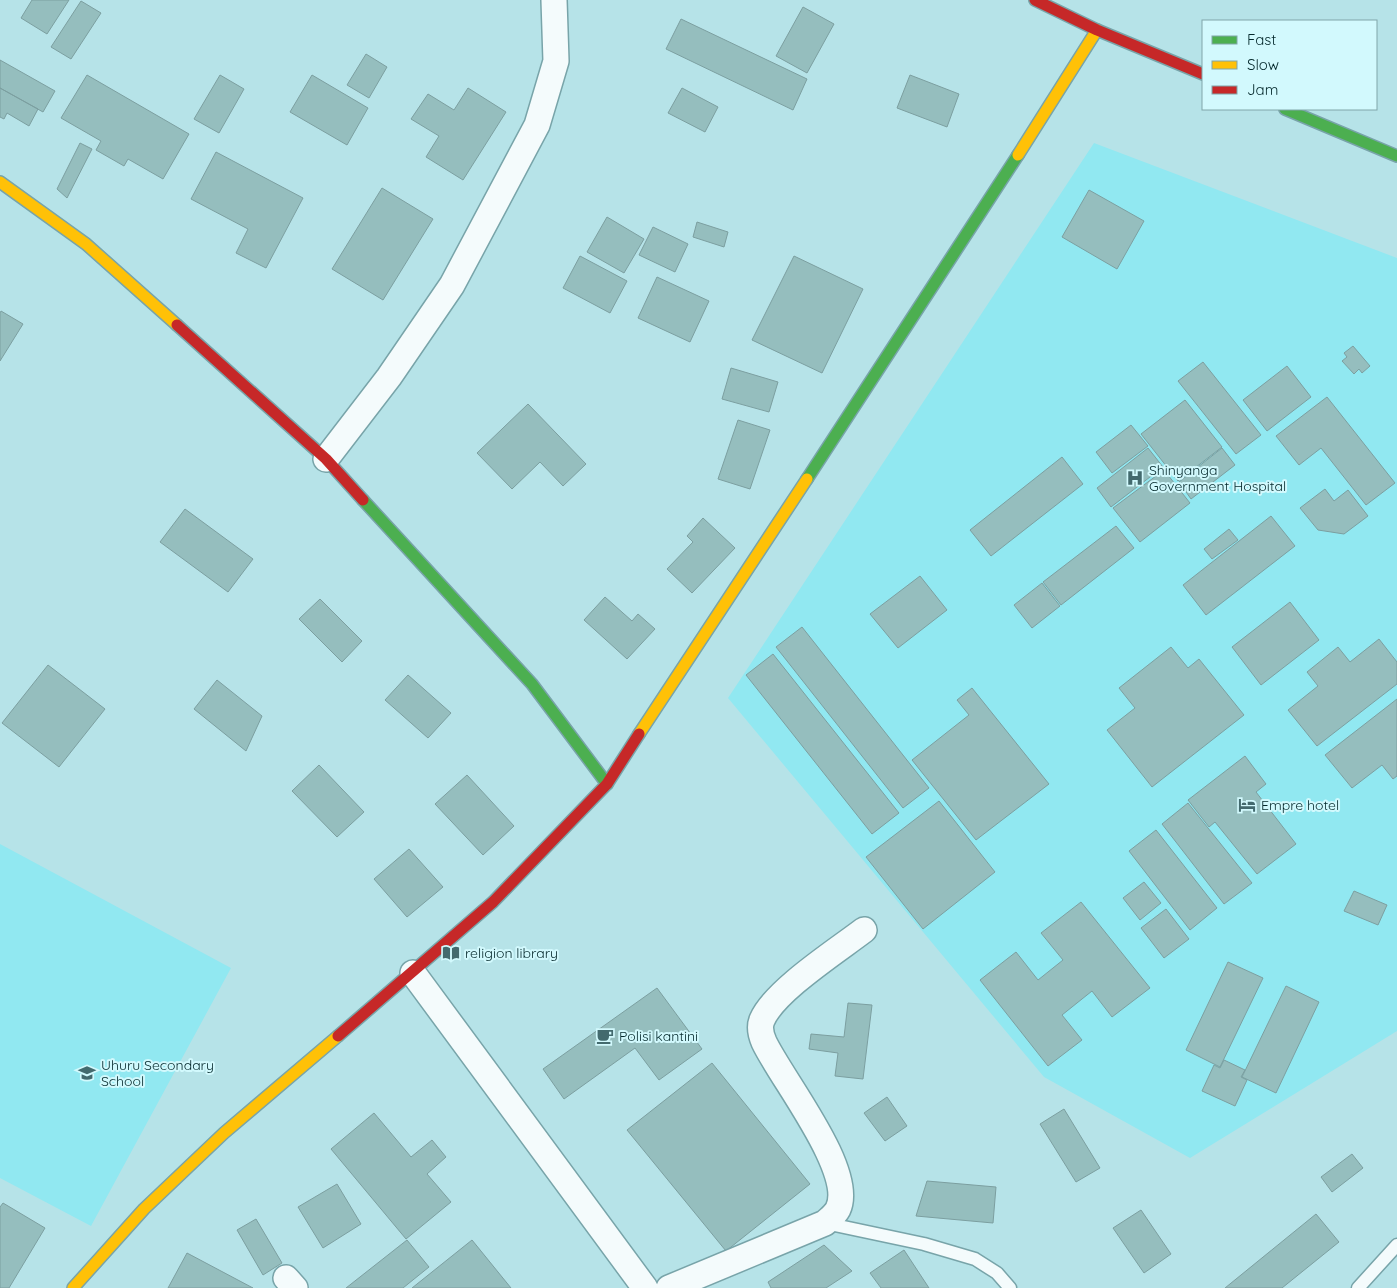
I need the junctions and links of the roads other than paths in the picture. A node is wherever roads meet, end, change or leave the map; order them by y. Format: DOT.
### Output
graph roads {
  1 [pos="554,0"];
  2 [pos="1035,0"];
  3 [pos="1097,30"];
  4 [pos="1202,74"];
  5 [pos="1287,110"];
  6 [pos="1397,156"];
  7 [pos="0,182"];
  8 [pos="326,459"];
  9 [pos="607,784"];
  10 [pos="864,930"];
  11 [pos="414,973"];
  12 [pos="825,1223"];
  13 [pos="1397,1245"];
  14 [pos="73,1288"];
  15 [pos="645,1288"];
  16 [pos="669,1288"];
  17 [pos="1010,1288"];
  18 [pos="1358,1288"];
  1 -- 8 [label="street"];
  2 -- 3 [label="street"];
  3 -- 4 [label="street"];
  3 -- 9 [label="street"];
  5 -- 6 [label="street"];
  7 -- 8 [label="street"];
  8 -- 9 [label="street"];
  9 -- 11 [label="street"];
  10 -- 12 [label="street"];
  11 -- 14 [label="street"];
  11 -- 15 [label="street"];
  12 -- 16 [label="street"];
  12 -- 17 [label="lane"];
  13 -- 18 [label="lane"];
}
